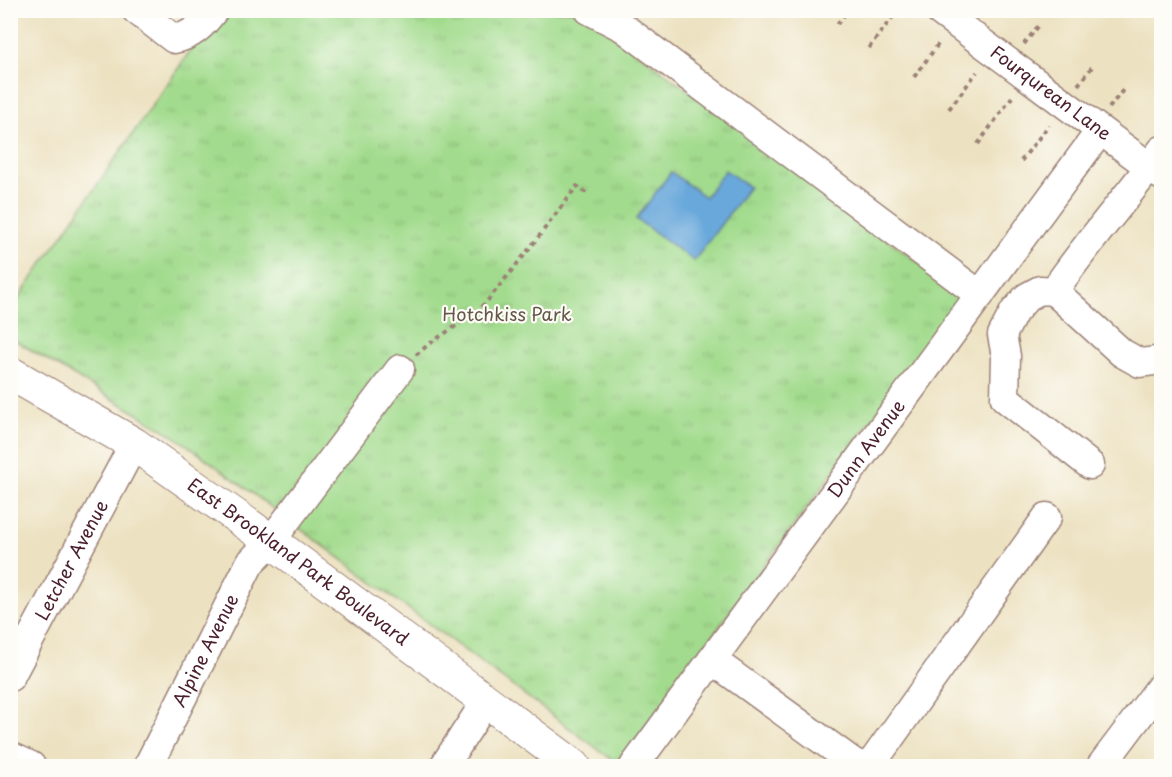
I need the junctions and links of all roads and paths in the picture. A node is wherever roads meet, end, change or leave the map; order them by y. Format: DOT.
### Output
graph roads {
  1 [pos="136,10"];
  2 [pos="214,10"];
  3 [pos="589,10"];
  4 [pos="848,10"];
  5 [pos="938,10"];
  6 [pos="897,11"];
  7 [pos="837,24"];
  8 [pos="1040,24"];
  9 [pos="939,43"];
  10 [pos="868,48"];
  11 [pos="1019,49"];
  12 [pos="1092,67"];
  13 [pos="977,72"];
  14 [pos="914,77"];
  15 [pos="1074,90"];
  16 [pos="1122,90"];
  17 [pos="1012,97"];
  18 [pos="949,109"];
  19 [pos="1103,122"];
  20 [pos="1049,125"];
  21 [pos="978,144"];
  22 [pos="1021,161"];
  23 [pos="1157,164"];
  24 [pos="586,193"];
  25 [pos="1054,291"];
  26 [pos="980,295"];
  27 [pos="1161,360"];
  28 [pos="400,369"];
  29 [pos="10,373"];
  30 [pos="134,444"];
  31 [pos="1090,465"];
  32 [pos="1047,517"];
  33 [pos="271,541"];
  34 [pos="712,660"];
  35 [pos="10,678"];
  36 [pos="1161,685"];
  37 [pos="486,701"];
  38 [pos="10,756"];
  39 [pos="31,766"];
  40 [pos="148,766"];
  41 [pos="444,766"];
  42 [pos="574,766"];
  43 [pos="633,766"];
  44 [pos="863,766"];
  45 [pos="874,766"];
  46 [pos="1101,766"];
  1 -- 2 [label="street"];
  3 -- 26 [label="street"];
  4 -- 7 [label="path"];
  5 -- 19 [label="street, Fourqurean Lane"];
  6 -- 10 [label="path"];
  8 -- 11 [label="path"];
  9 -- 14 [label="path"];
  12 -- 15 [label="path"];
  13 -- 18 [label="path"];
  16 -- 19 [label="path"];
  17 -- 21 [label="path"];
  19 -- 23 [label="street, Fourqurean Lane"];
  19 -- 26 [label="street, Dunn Avenue"];
  20 -- 22 [label="path"];
  23 -- 25 [label="street"];
  24 -- 28 [label="path"];
  25 -- 27 [label="street"];
  25 -- 31 [label="street"];
  26 -- 34 [label="street, Dunn Avenue"];
  28 -- 33 [label="street, Alpine Avenue"];
  29 -- 30 [label="main road, East Brookland Park Boulevard"];
  30 -- 33 [label="main road, East Brookland Park Boulevard"];
  30 -- 35 [label="street, Letcher Avenue"];
  32 -- 45 [label="street"];
  33 -- 37 [label="main road, East Brookland Park Boulevard"];
  33 -- 40 [label="street, Alpine Avenue"];
  34 -- 43 [label="street, Dunn Avenue"];
  34 -- 44 [label="street"];
  36 -- 46 [label="street"];
  37 -- 41 [label="street"];
  37 -- 42 [label="main road, East Brookland Park Boulevard"];
  38 -- 39 [label="street"];
}
